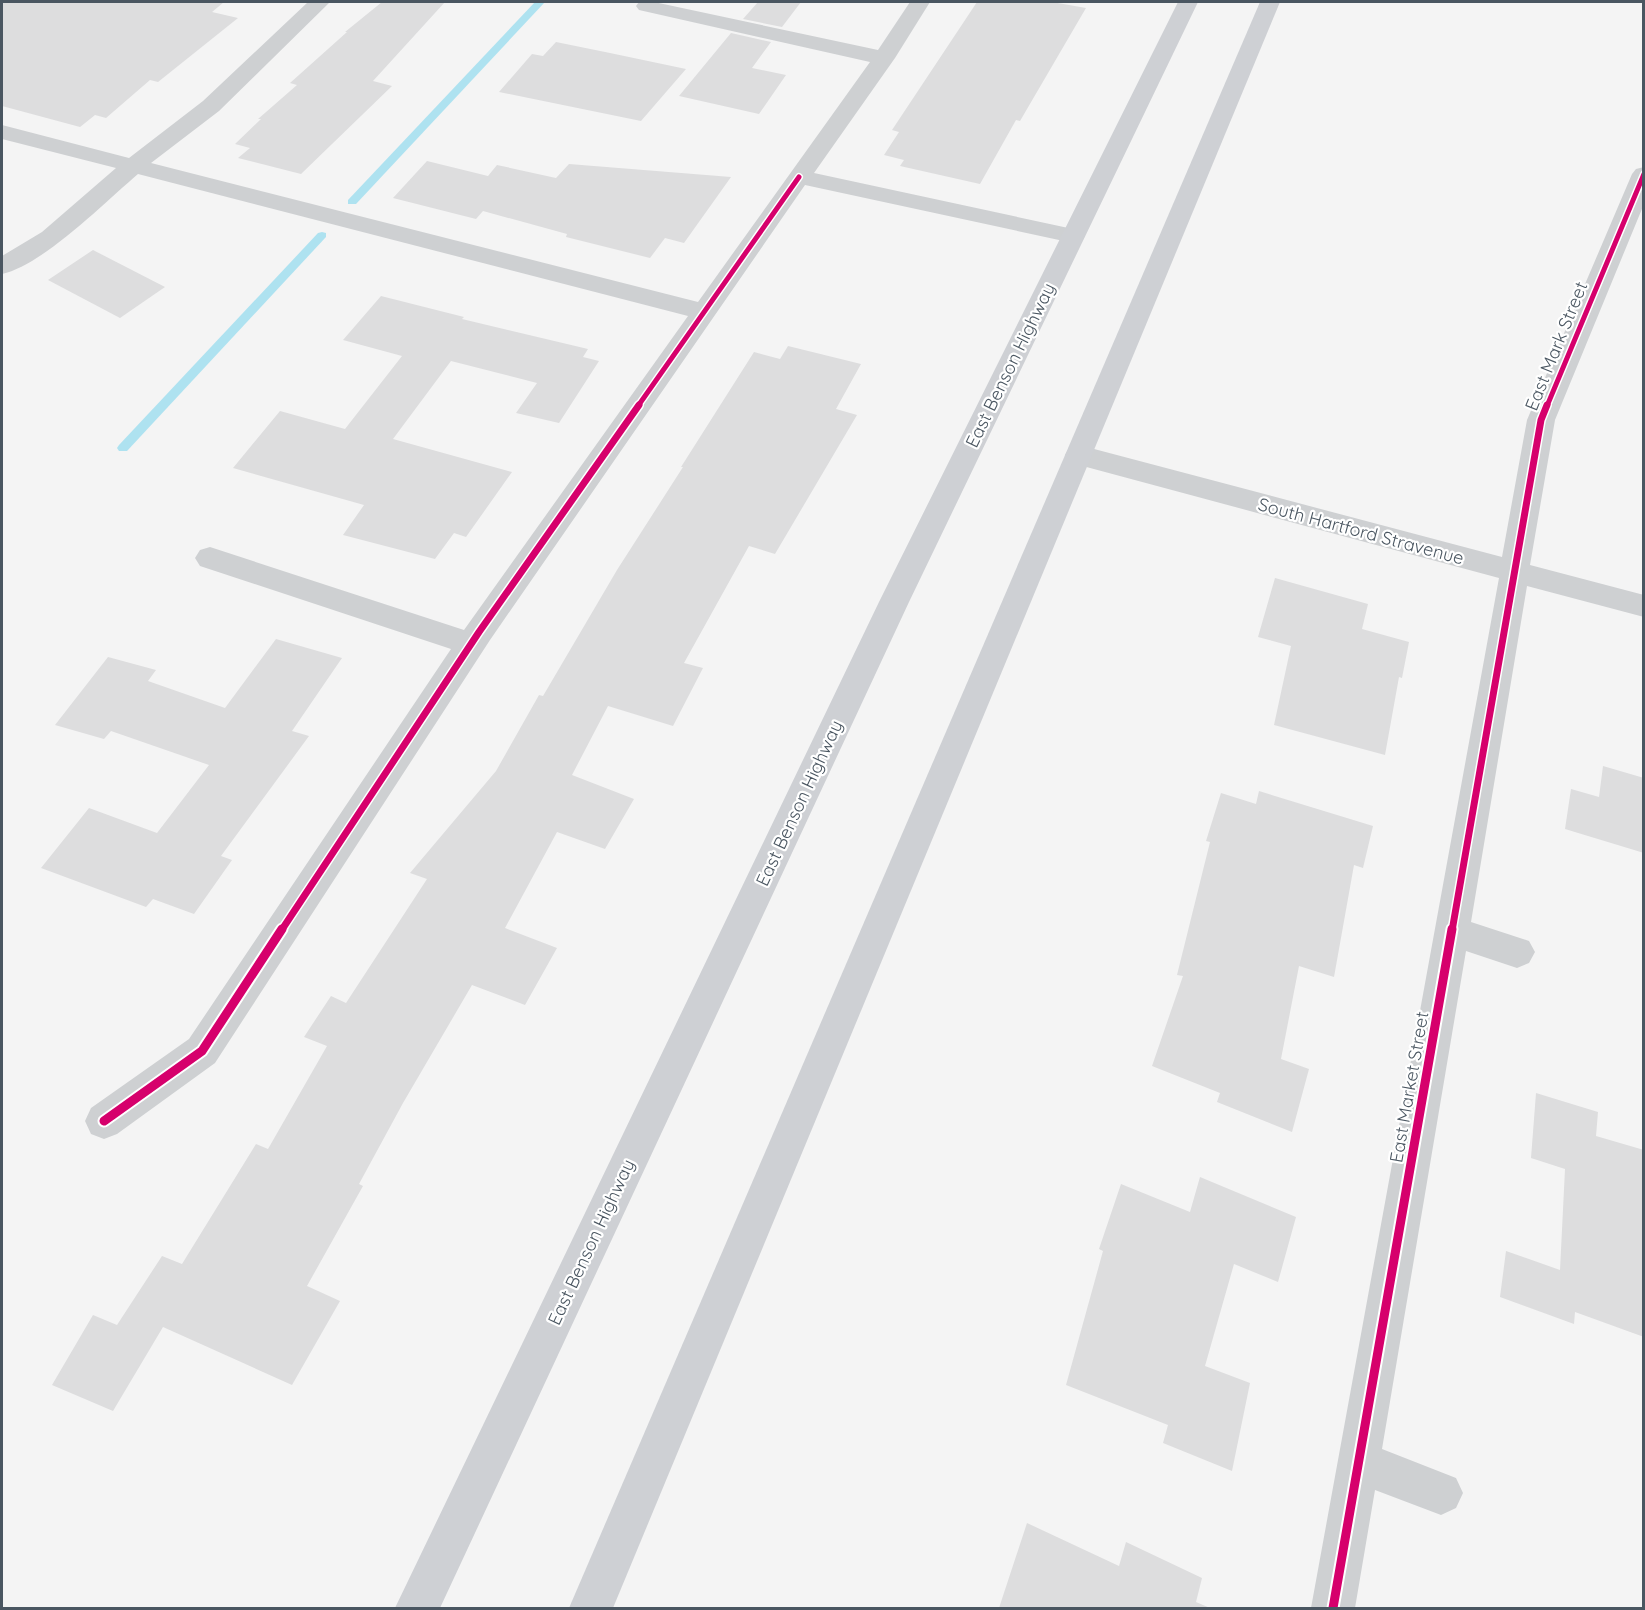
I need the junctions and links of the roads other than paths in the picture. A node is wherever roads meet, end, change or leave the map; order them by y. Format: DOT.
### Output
graph roads {
  1 [pos="320,2"];
  2 [pos="920,2"];
  3 [pos="1188,2"];
  4 [pos="1270,2"];
  5 [pos="646,6"];
  6 [pos="884,58"];
  7 [pos="2,132"];
  8 [pos="133,166"];
  9 [pos="1644,174"];
  10 [pos="799,177"];
  11 [pos="1073,236"];
  12 [pos="2,266"];
  13 [pos="704,312"];
  14 [pos="1079,455"];
  15 [pos="210,558"];
  16 [pos="1516,571"];
  17 [pos="1644,606"];
  18 [pos="471,644"];
  19 [pos="1451,931"];
  20 [pos="1517,952"];
  21 [pos="104,1121"];
  22 [pos="1359,1462"];
  23 [pos="1441,1493"];
  24 [pos="417,1608"];
  25 [pos="591,1608"];
  26 [pos="1333,1608"];
  1 -- 8 [label="street"];
  2 -- 6 [label="street"];
  3 -- 11 [label="main road, East Benson Highway"];
  4 -- 14 [label="main road"];
  5 -- 6 [label="street"];
  6 -- 10 [label="street"];
  7 -- 8 [label="street"];
  8 -- 12 [label="street"];
  8 -- 13 [label="street"];
  9 -- 16 [label="street, East Mark Street"];
  10 -- 11 [label="street"];
  10 -- 13 [label="street"];
  11 -- 24 [label="main road, East Benson Highway"];
  13 -- 18 [label="street"];
  14 -- 16 [label="street, South Hartford Stravenue"];
  14 -- 25 [label="main road"];
  15 -- 18 [label="street"];
  16 -- 17 [label="street, South Hartford Stravenue"];
  16 -- 19 [label="street, East Market Street"];
  18 -- 21 [label="street"];
  19 -- 20 [label="street"];
  19 -- 22 [label="street, East Market Street"];
  22 -- 23 [label="street"];
  22 -- 26 [label="street, East Market Street"];
}
